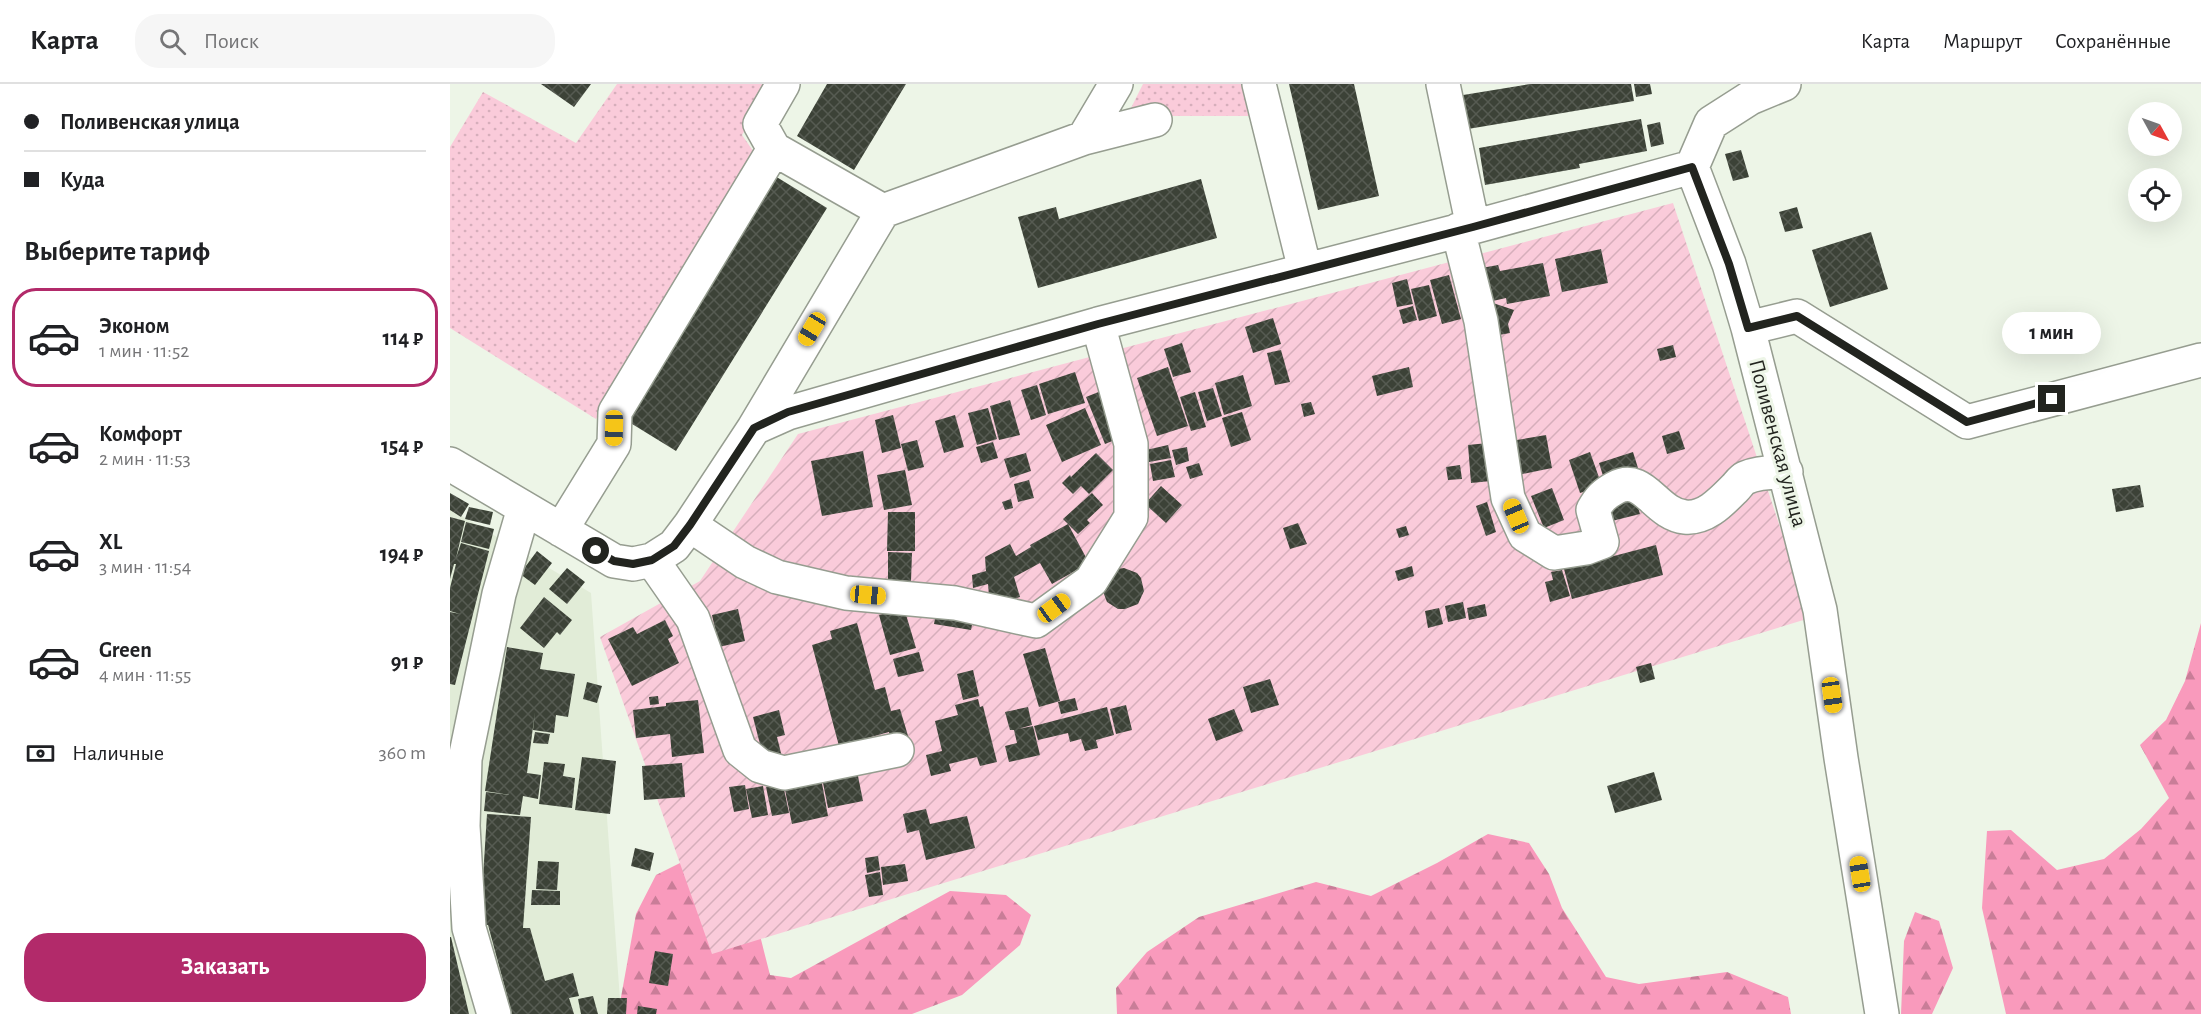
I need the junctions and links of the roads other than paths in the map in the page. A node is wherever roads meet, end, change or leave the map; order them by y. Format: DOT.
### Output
graph roads {
  1 [pos="783,84"];
  2 [pos="1116,84"];
  3 [pos="1259,84"];
  4 [pos="1443,84"];
  5 [pos="1784,84"];
  6 [pos="1155,120"];
  7 [pos="1084,138"];
  8 [pos="774,148"];
  9 [pos="1692,167"];
  10 [pos="883,211"];
  11 [pos="1466,229"];
  12 [pos="1305,270"];
  13 [pos="1098,324"];
  14 [pos="1748,328"];
  15 [pos="2201,360"];
  16 [pos="754,428"];
  17 [pos="450,464"];
  18 [pos="1786,472"];
  19 [pos="524,508"];
  20 [pos="690,525"];
  21 [pos="561,530"];
  22 [pos="652,560"];
  23 [pos="897,750"];
  24 [pos="494,1014"];
  25 [pos="1882,1014"];
  1 -- 8 [label="street"];
  2 -- 7 [label="street"];
  3 -- 12 [label="street"];
  4 -- 11 [label="street"];
  5 -- 9 [label="street"];
  6 -- 7 [label="street"];
  7 -- 10 [label="street"];
  8 -- 10 [label="street"];
  8 -- 21 [label="street"];
  9 -- 11 [label="street"];
  9 -- 14 [label="street, Поливенская улица"];
  10 -- 16 [label="street"];
  11 -- 12 [label="street"];
  11 -- 18 [label="street"];
  12 -- 13 [label="street"];
  13 -- 16 [label="street"];
  13 -- 20 [label="street"];
  14 -- 15 [label="street"];
  14 -- 18 [label="street, Поливенская улица"];
  16 -- 20 [label="street"];
  17 -- 19 [label="street"];
  18 -- 25 [label="street, Поливенская улица"];
  19 -- 21 [label="street"];
  19 -- 24 [label="street"];
  20 -- 22 [label="street"];
  21 -- 22 [label="street"];
  22 -- 23 [label="street"];
}
